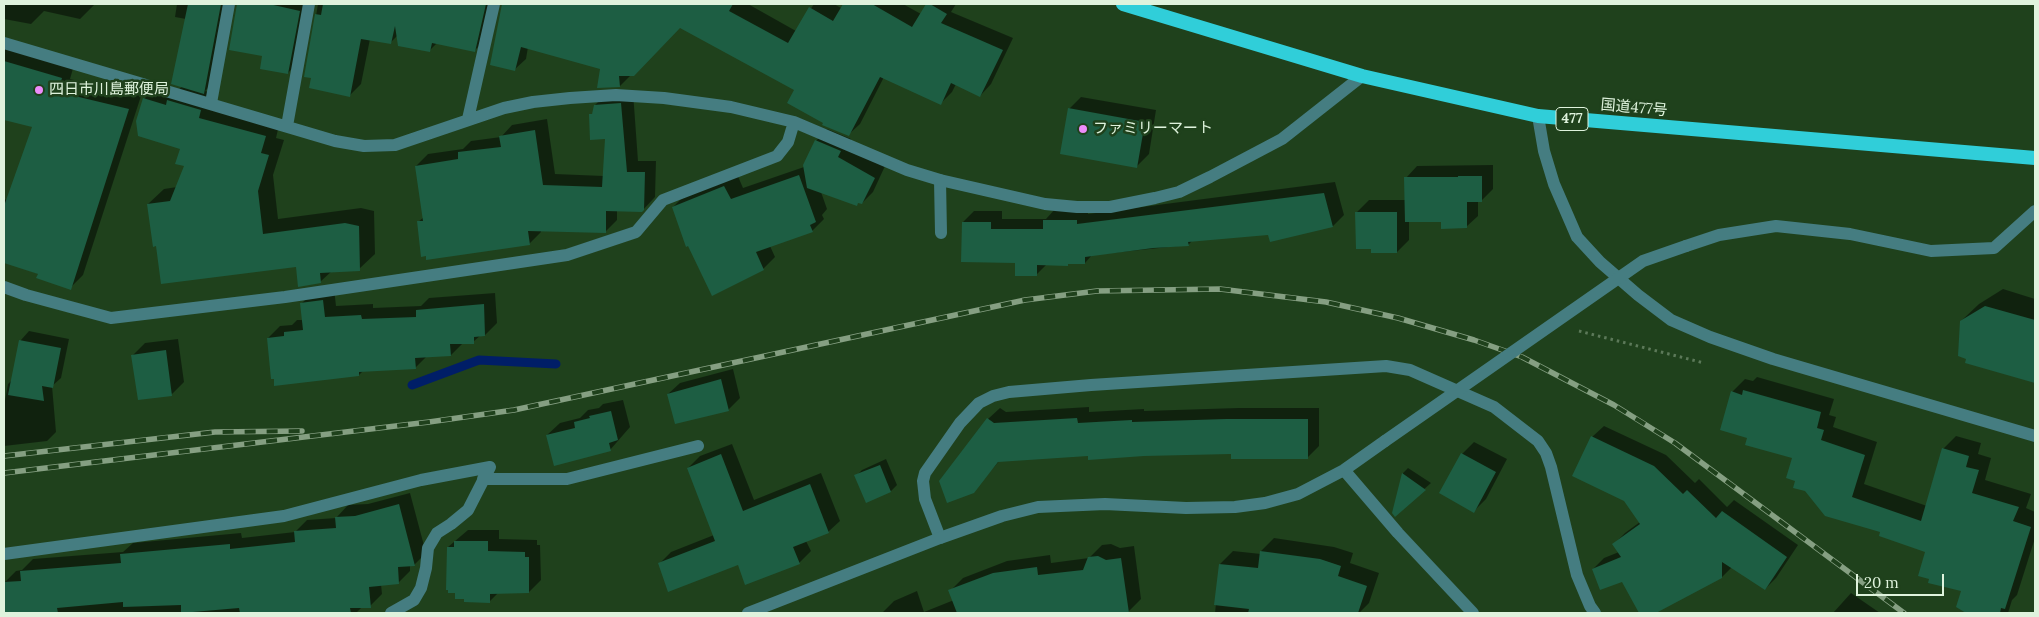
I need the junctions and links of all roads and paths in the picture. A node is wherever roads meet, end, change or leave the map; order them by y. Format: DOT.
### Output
graph roads {
  1 [pos="229,4"];
  2 [pos="309,4"];
  3 [pos="494,4"];
  4 [pos="1123,4"];
  5 [pos="4,42"];
  6 [pos="1362,76"];
  7 [pos="211,103"];
  8 [pos="1538,116"];
  9 [pos="468,119"];
  10 [pos="794,122"];
  11 [pos="287,126"];
  12 [pos="2035,158"];
  13 [pos="940,180"];
  14 [pos="2035,211"];
  15 [pos="941,233"];
  16 [pos="4,287"];
  17 [pos="1552,324"];
  18 [pos="1704,364"];
  19 [pos="2035,436"];
  20 [pos="698,446"];
  21 [pos="1344,470"];
  22 [pos="483,479"];
  23 [pos="940,538"];
  24 [pos="4,554"];
  25 [pos="391,613"];
  26 [pos="748,613"];
  27 [pos="1473,613"];
  28 [pos="1595,613"];
  1 -- 7 [label="street"];
  2 -- 11 [label="street"];
  3 -- 9 [label="street"];
  4 -- 6 [label="highway, 国道477号 / 477"];
  5 -- 7 [label="street"];
  6 -- 8 [label="highway, 国道477号 / 477"];
  6 -- 13 [label="street"];
  7 -- 11 [label="street"];
  8 -- 12 [label="highway, 国道477号 / 477"];
  8 -- 19 [label="street"];
  9 -- 10 [label="street"];
  9 -- 11 [label="street"];
  10 -- 13 [label="street"];
  10 -- 16 [label="street"];
  13 -- 15 [label="street"];
  14 -- 17 [label="street, bridge"];
  17 -- 18 [label="path"];
  17 -- 21 [label="street, bridge"];
  20 -- 22 [label="street"];
  21 -- 23 [label="street"];
  21 -- 27 [label="street"];
  22 -- 24 [label="street"];
  22 -- 25 [label="street"];
  23 -- 26 [label="street"];
  23 -- 28 [label="street"];
}
